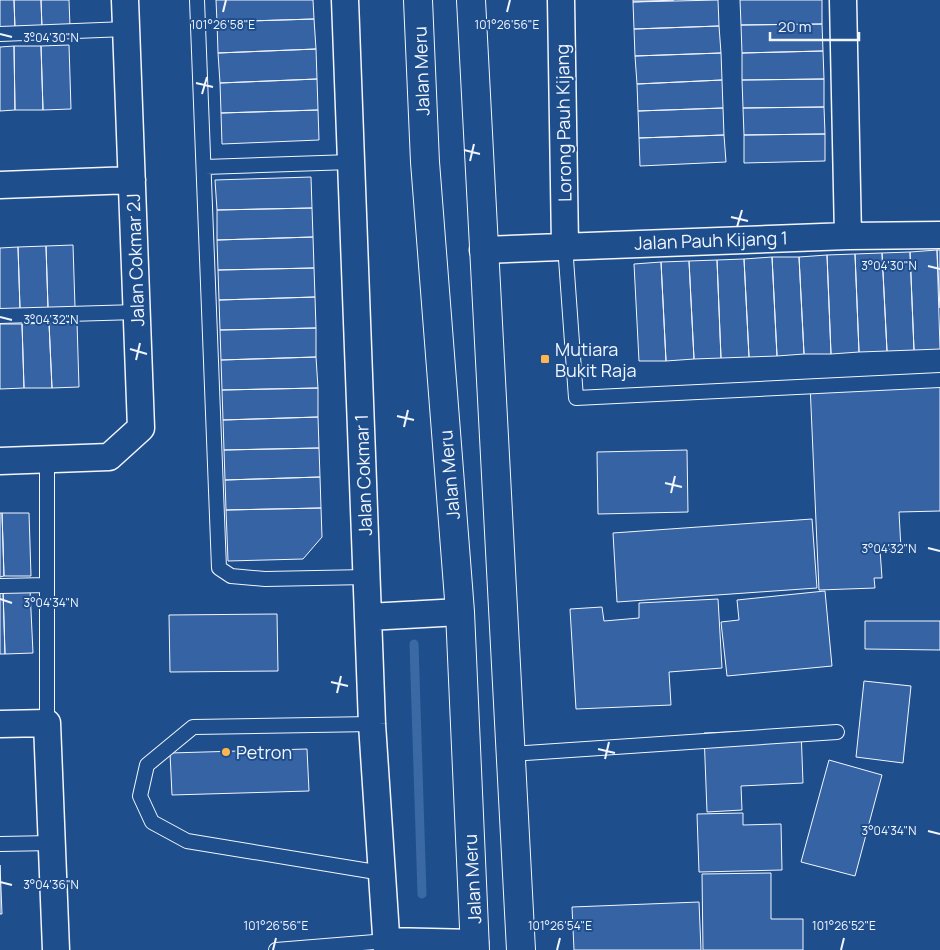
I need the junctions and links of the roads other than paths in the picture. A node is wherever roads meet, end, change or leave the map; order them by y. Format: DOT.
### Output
graph roads {
  1 [pos="125,0"];
  2 [pos="197,0"];
  3 [pos="345,0"];
  4 [pos="418,0"];
  5 [pos="561,0"];
  6 [pos="843,0"];
  7 [pos="472,8"];
  8 [pos="126,29"];
  9 [pos="0,34"];
  10 [pos="351,162"];
  11 [pos="205,167"];
  12 [pos="132,180"];
  13 [pos="0,185"];
  14 [pos="940,235"];
  15 [pos="848,236"];
  16 [pos="565,246"];
  17 [pos="483,250"];
  18 [pos="137,312"];
  19 [pos="0,316"];
  20 [pos="940,380"];
  21 [pos="47,460"];
  22 [pos="0,461"];
  23 [pos="368,577"];
  24 [pos="47,585"];
  25 [pos="0,586"];
  26 [pos="460,612"];
  27 [pos="368,618"];
  28 [pos="47,722"];
  29 [pos="0,724"];
  30 [pos="372,724"];
  31 [pos="836,732"];
  32 [pos="511,754"];
  33 [pos="52,843"];
  34 [pos="0,844"];
  35 [pos="382,873"];
  36 [pos="387,946"];
  37 [pos="475,947"];
  38 [pos="56,950"];
  39 [pos="276,950"];
  40 [pos="520,950"];
  1 -- 8 [label="street, Jalan Cokmar 2J"];
  2 -- 11 [label="lane"];
  3 -- 10 [label="street, Jalan Cokmar 1"];
  4 -- 26 [label="highway, Jalan Meru"];
  5 -- 16 [label="street, Lorong Pauh Kijang"];
  6 -- 15 [label="street"];
  7 -- 17 [label="highway"];
  8 -- 9 [label="lane"];
  8 -- 12 [label="street, Jalan Cokmar 2J"];
  10 -- 11 [label="lane"];
  10 -- 23 [label="street, Jalan Cokmar 1"];
  11 -- 23 [label="lane"];
  12 -- 13 [label="street"];
  12 -- 18 [label="street, Jalan Cokmar 2J"];
  14 -- 15 [label="street, Jalan Pauh Kijang 1"];
  15 -- 16 [label="street, Jalan Pauh Kijang 1"];
  16 -- 17 [label="street, Jalan Pauh Kijang 1"];
  16 -- 20 [label="lane"];
  17 -- 32 [label="highway"];
  18 -- 19 [label="lane"];
  18 -- 21 [label="street, Jalan Cokmar 2J"];
  21 -- 22 [label="street, Jalan Cokmar 2J"];
  21 -- 24 [label="lane"];
  23 -- 27 [label="street, Jalan Cokmar 1"];
  24 -- 25 [label="lane"];
  24 -- 28 [label="lane"];
  26 -- 27 [label="street"];
  26 -- 37 [label="highway, Jalan Meru"];
  27 -- 30 [label="street, Jalan Cokmar 1"];
  28 -- 29 [label="street"];
  28 -- 33 [label="street"];
  30 -- 35 [label="street, Jalan Cokmar 1"];
  30 -- 35 [label="lane"];
  31 -- 32 [label="lane"];
  32 -- 40 [label="highway"];
  33 -- 34 [label="lane"];
  33 -- 38 [label="street"];
  35 -- 36 [label="street, Jalan Cokmar 1"];
  36 -- 37 [label="street"];
  36 -- 39 [label="lane"];
}
